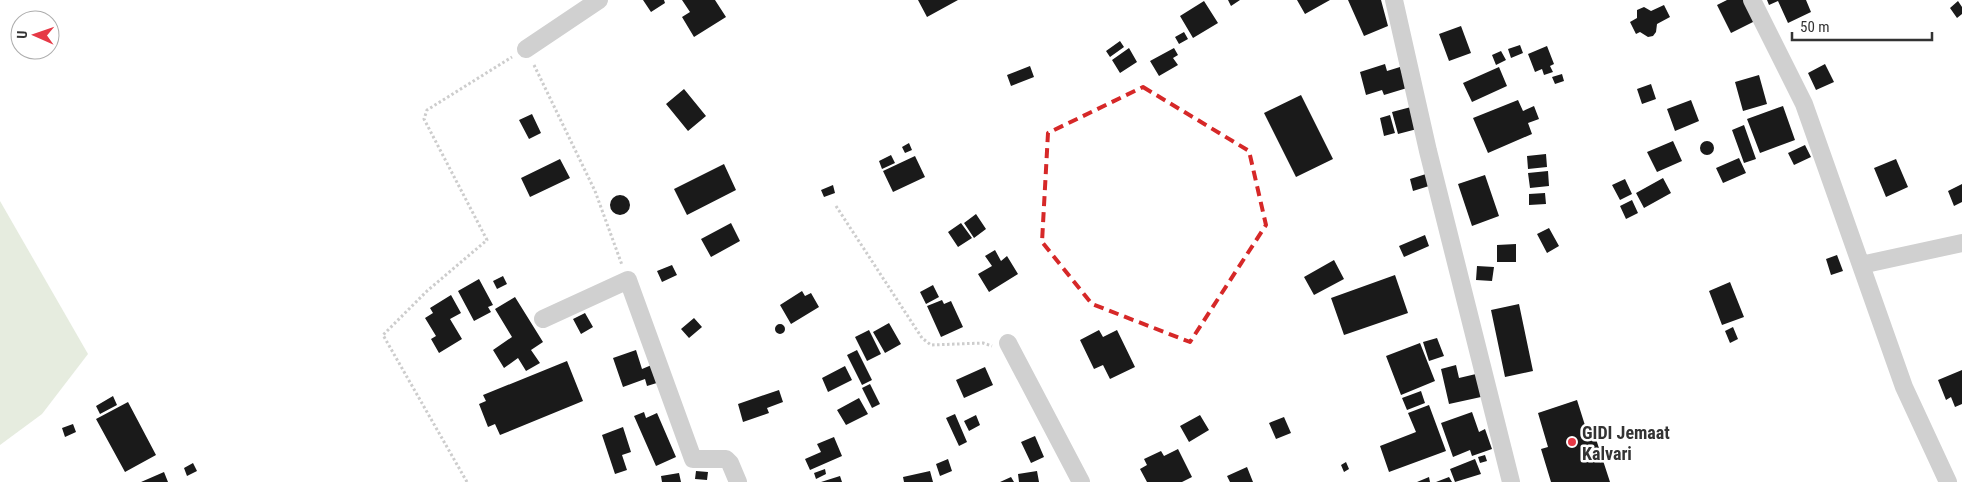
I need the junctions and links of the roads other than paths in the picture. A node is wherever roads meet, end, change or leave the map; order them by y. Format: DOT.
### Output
graph roads {
  1 [pos="599,0"];
  2 [pos="1394,0"];
  3 [pos="1752,0"];
  4 [pos="526,49"];
  5 [pos="1962,243"];
  6 [pos="1861,264"];
  7 [pos="543,319"];
  8 [pos="1008,343"];
  9 [pos="738,482"];
  10 [pos="1080,482"];
  11 [pos="1511,482"];
  12 [pos="1948,482"];
  1 -- 4 [label="street"];
  2 -- 11 [label="street"];
  3 -- 6 [label="street"];
  5 -- 6 [label="street"];
  6 -- 12 [label="street"];
  7 -- 9 [label="street"];
  8 -- 10 [label="street"];
}
